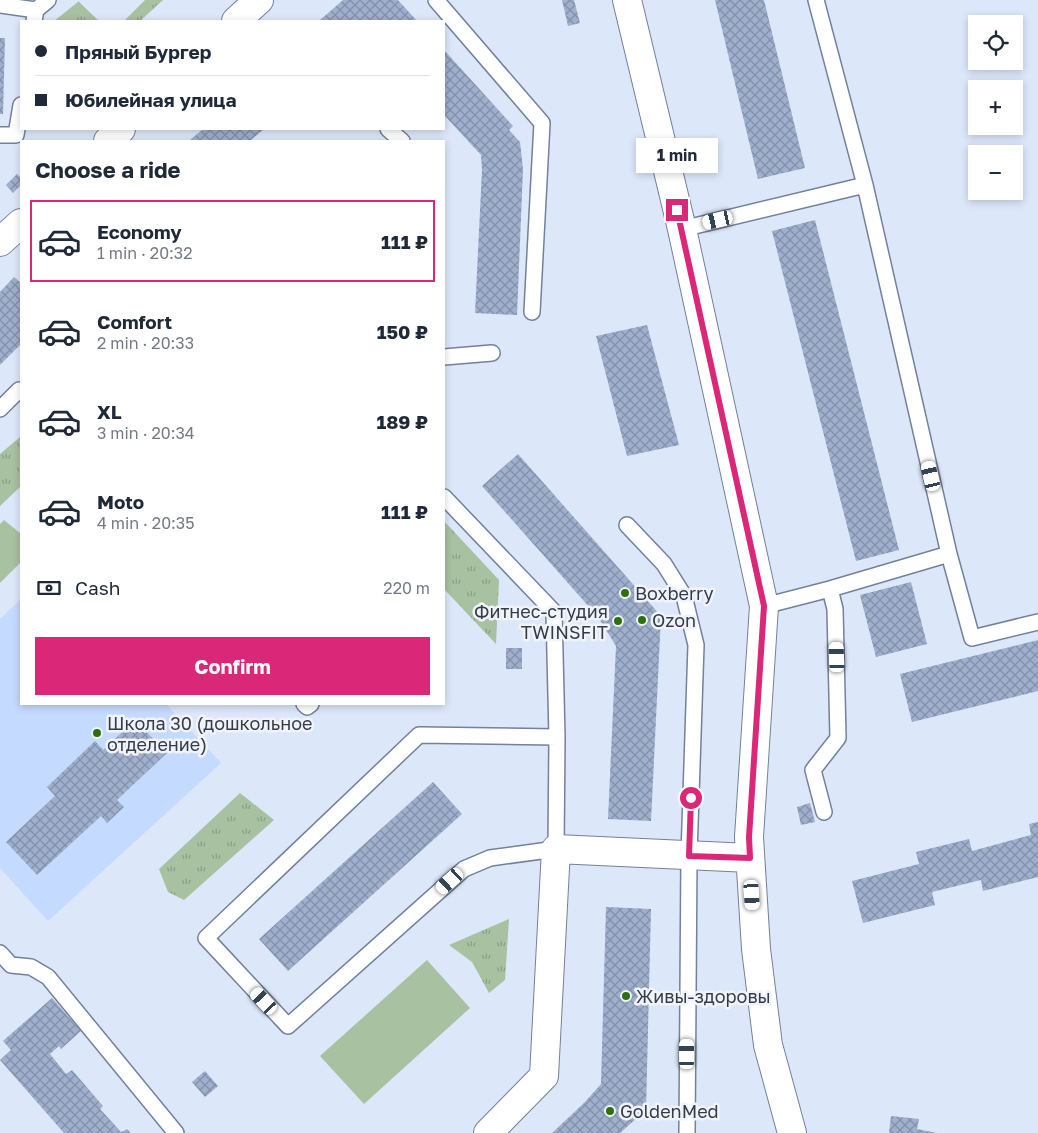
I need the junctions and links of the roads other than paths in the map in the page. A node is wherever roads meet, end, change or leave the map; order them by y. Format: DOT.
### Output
graph roads {
  1 [pos="48,0"];
  2 [pos="259,0"];
  3 [pos="436,0"];
  4 [pos="627,0"];
  5 [pos="816,0"];
  6 [pos="0,5"];
  7 [pos="32,10"];
  8 [pos="237,20"];
  9 [pos="20,111"];
  10 [pos="120,130"];
  11 [pos="389,130"];
  12 [pos="0,135"];
  13 [pos="109,140"];
  14 [pos="401,140"];
  15 [pos="865,185"];
  16 [pos="20,224"];
  17 [pos="682,229"];
  18 [pos="0,242"];
  19 [pos="532,312"];
  20 [pos="492,353"];
  21 [pos="445,357"];
  22 [pos="20,392"];
  23 [pos="0,409"];
  24 [pos="445,498"];
  25 [pos="627,525"];
  26 [pos="949,554"];
  27 [pos="830,589"];
  28 [pos="764,606"];
  29 [pos="1038,622"];
  30 [pos="557,738"];
  31 [pos="824,812"];
  32 [pos="556,849"];
  33 [pos="689,856"];
  34 [pos="750,858"];
  35 [pos="0,953"];
  36 [pos="176,1133"];
  37 [pos="488,1133"];
  38 [pos="686,1133"];
  39 [pos="792,1133"];
  1 -- 7 [label="lane"];
  2 -- 8 [label="street"];
  3 -- 19 [label="lane"];
  4 -- 17 [label="street"];
  5 -- 15 [label="lane"];
  6 -- 7 [label="lane"];
  9 -- 12 [label="lane"];
  10 -- 13 [label="street"];
  11 -- 14 [label="lane"];
  15 -- 17 [label="lane"];
  15 -- 26 [label="lane"];
  16 -- 18 [label="street"];
  17 -- 28 [label="street"];
  20 -- 21 [label="lane"];
  22 -- 23 [label="lane"];
  24 -- 30 [label="lane"];
  25 -- 33 [label="lane"];
  26 -- 27 [label="lane"];
  26 -- 29 [label="lane"];
  27 -- 28 [label="lane"];
  27 -- 31 [label="lane"];
  28 -- 34 [label="street"];
  30 -- 32 [label="lane"];
  30 -- 32 [label="lane"];
  32 -- 33 [label="street"];
  32 -- 37 [label="street"];
  33 -- 34 [label="street"];
  33 -- 38 [label="lane"];
  34 -- 39 [label="street"];
  35 -- 36 [label="lane"];
}
